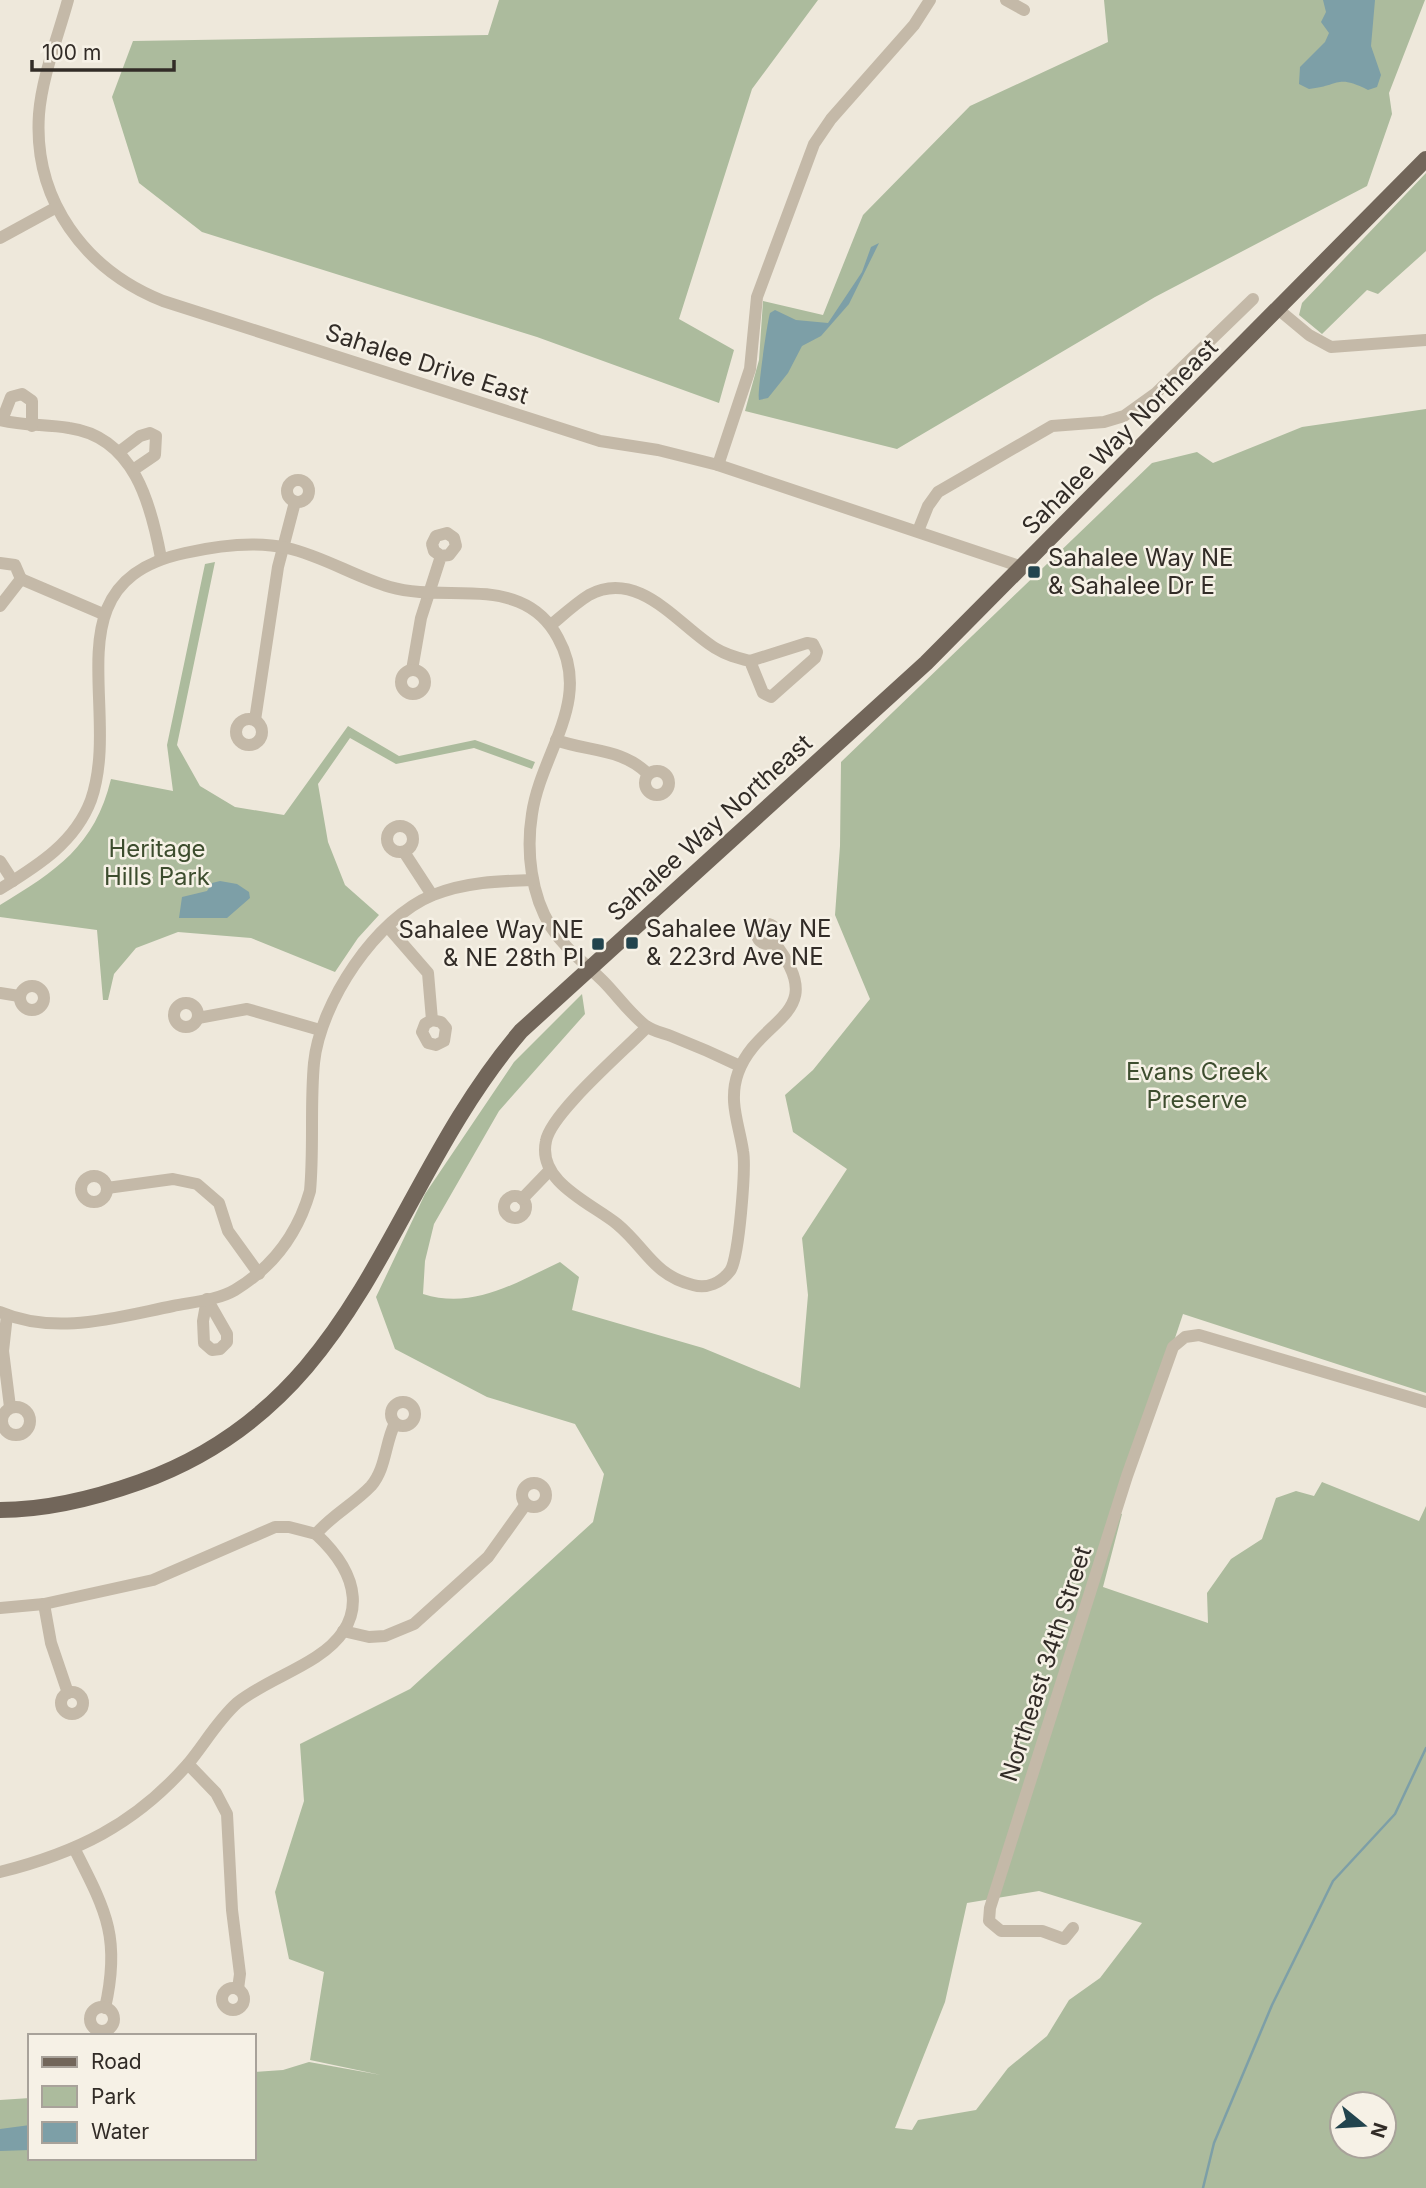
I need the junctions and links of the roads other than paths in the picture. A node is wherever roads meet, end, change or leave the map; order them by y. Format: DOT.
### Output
graph roads {
  1 [pos="68,0"];
  2 [pos="930,0"];
  3 [pos="1006,0"];
  4 [pos="1024,10"];
  5 [pos="1426,159"];
  6 [pos="55,208"];
  7 [pos="0,238"];
  8 [pos="1253,299"];
  9 [pos="1279,310"];
  10 [pos="1426,340"];
  11 [pos="1,420"];
  12 [pos="32,426"];
  13 [pos="119,452"];
  14 [pos="718,465"];
  15 [pos="133,470"];
  16 [pos="295,502"];
  17 [pos="918,531"];
  18 [pos="285,547"];
  19 [pos="441,556"];
  20 [pos="161,558"];
  21 [pos="0,563"];
  22 [pos="1022,567"];
  23 [pos="21,579"];
  24 [pos="430,594"];
  25 [pos="0,606"];
  26 [pos="103,614"];
  27 [pos="551,625"];
  28 [pos="750,661"];
  29 [pos="412,670"];
  30 [pos="255,720"];
  31 [pos="556,740"];
  32 [pos="648,774"];
  33 [pos="404,852"];
  34 [pos="0,860"];
  35 [pos="533,880"];
  36 [pos="13,881"];
  37 [pos="0,889"];
  38 [pos="432,895"];
  39 [pos="388,927"];
  40 [pos="774,942"];
  41 [pos="588,967"];
  42 [pos="0,993"];
  43 [pos="19,996"];
  44 [pos="198,1018"];
  45 [pos="432,1020"];
  46 [pos="648,1027"];
  47 [pos="320,1030"];
  48 [pos="740,1066"];
  49 [pos="550,1170"];
  50 [pos="107,1188"];
  51 [pos="523,1199"];
  52 [pos="259,1274"];
  53 [pos="4,1314"];
  54 [pos="1426,1402"];
  55 [pos="10,1408"];
  56 [pos="395,1423"];
  57 [pos="526,1504"];
  58 [pos="0,1510"];
  59 [pos="316,1534"];
  60 [pos="44,1604"];
  61 [pos="0,1608"];
  62 [pos="343,1631"];
  63 [pos="68,1692"];
  64 [pos="188,1764"];
  65 [pos="75,1850"];
  66 [pos="0,1872"];
  67 [pos="1073,1928"];
  68 [pos="238,1989"];
  69 [pos="106,2008"];
  1 -- 6 [label="street, Sahalee Drive East"];
  2 -- 14 [label="street"];
  3 -- 4 [label="street"];
  5 -- 9 [label="main road, Sahalee Way Northeast"];
  6 -- 7 [label="street"];
  6 -- 14 [label="street, Sahalee Drive East"];
  8 -- 17 [label="street"];
  9 -- 10 [label="street"];
  9 -- 22 [label="main road, Sahalee Way Northeast"];
  11 -- 12 [label="street"];
  11 -- 12 [label="street"];
  12 -- 13 [label="street"];
  13 -- 15 [label="street"];
  13 -- 15 [label="street"];
  14 -- 17 [label="street, Sahalee Drive East"];
  15 -- 20 [label="street"];
  16 -- 18 [label="street"];
  17 -- 22 [label="street, Sahalee Drive East"];
  18 -- 20 [label="street"];
  18 -- 24 [label="street"];
  18 -- 30 [label="street"];
  19 -- 24 [label="street"];
  20 -- 26 [label="street"];
  21 -- 23 [label="street"];
  22 -- 41 [label="main road, Sahalee Way Northeast"];
  23 -- 25 [label="street"];
  23 -- 26 [label="street"];
  24 -- 27 [label="street"];
  24 -- 29 [label="street"];
  26 -- 36 [label="street"];
  27 -- 28 [label="street"];
  27 -- 31 [label="street"];
  28 -- 28 [label="street"];
  31 -- 32 [label="street"];
  31 -- 35 [label="street"];
  33 -- 38 [label="street"];
  34 -- 36 [label="street"];
  35 -- 38 [label="street"];
  35 -- 41 [label="street"];
  36 -- 37 [label="street"];
  38 -- 39 [label="street"];
  39 -- 45 [label="street"];
  39 -- 47 [label="street"];
  40 -- 48 [label="street"];
  41 -- 46 [label="street"];
  41 -- 58 [label="main road, Sahalee Way Northeast"];
  42 -- 43 [label="street"];
  44 -- 47 [label="street"];
  46 -- 48 [label="street"];
  46 -- 49 [label="street"];
  47 -- 52 [label="street"];
  48 -- 49 [label="street"];
  49 -- 51 [label="street"];
  50 -- 52 [label="street"];
  52 -- 53 [label="street"];
  53 -- 55 [label="street"];
  54 -- 67 [label="street, Northeast 34th Street"];
  56 -- 59 [label="street"];
  57 -- 62 [label="street"];
  59 -- 60 [label="street"];
  59 -- 62 [label="street"];
  60 -- 61 [label="street"];
  60 -- 63 [label="street"];
  62 -- 64 [label="street"];
  64 -- 65 [label="street"];
  64 -- 68 [label="street"];
  65 -- 66 [label="street"];
  65 -- 69 [label="street"];
}
